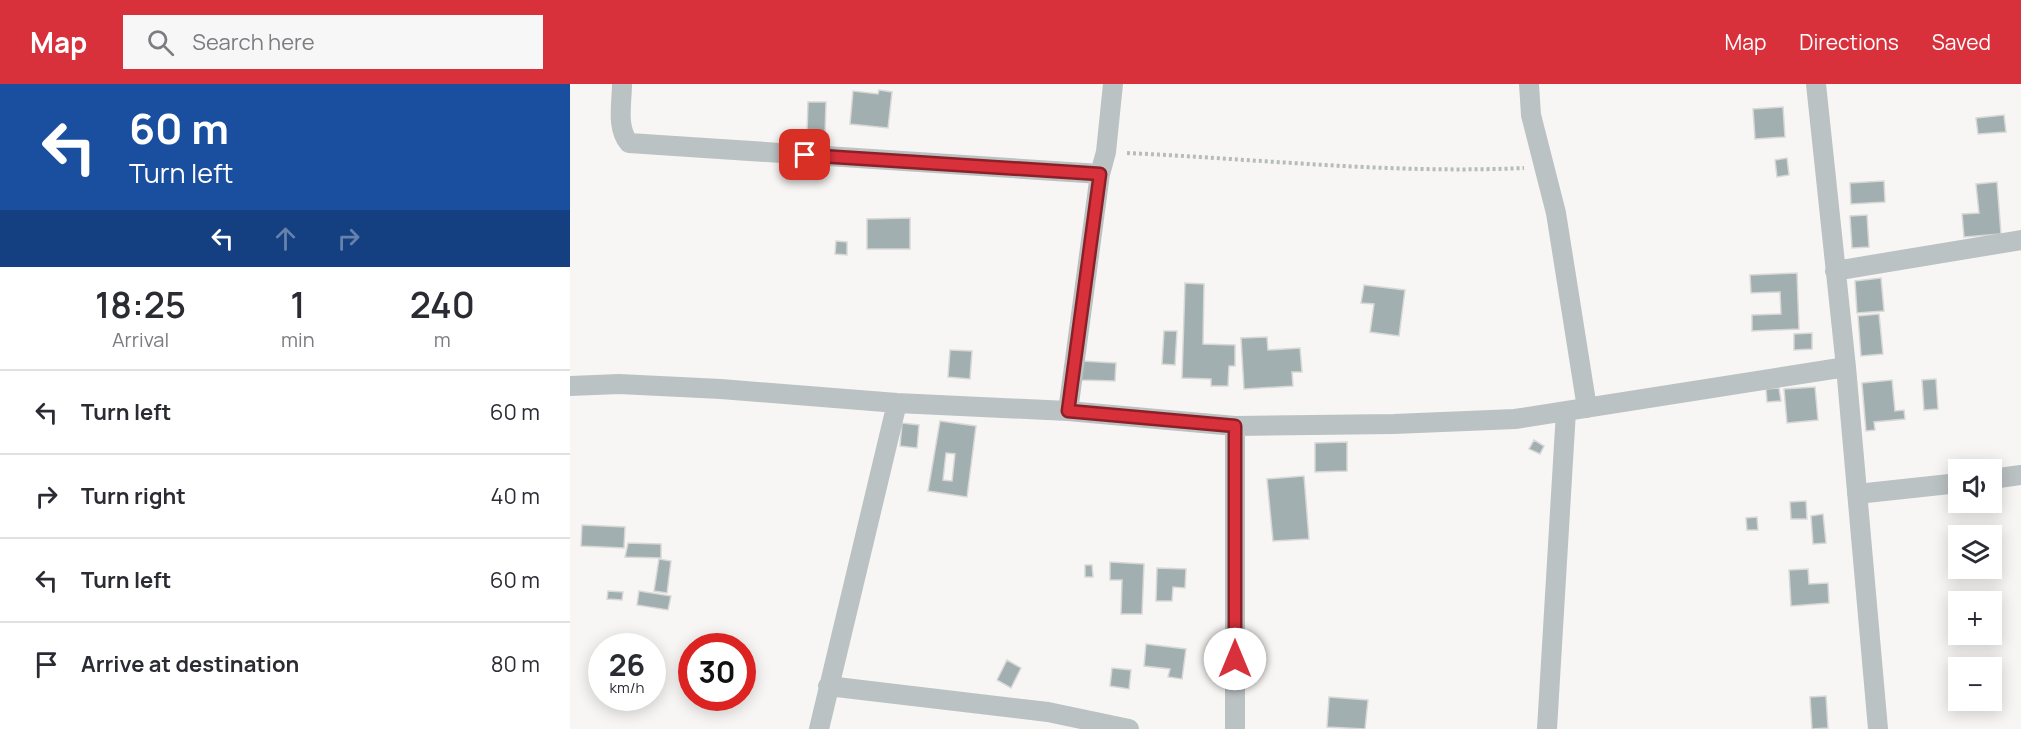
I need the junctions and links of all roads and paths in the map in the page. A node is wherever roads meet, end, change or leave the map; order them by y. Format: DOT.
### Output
graph roads {
  1 [pos="622,84"];
  2 [pos="1113,84"];
  3 [pos="1529,84"];
  4 [pos="1816,84"];
  5 [pos="1106,152"];
  6 [pos="1542,167"];
  7 [pos="1100,174"];
  8 [pos="2021,240"];
  9 [pos="1834,271"];
  10 [pos="1846,367"];
  11 [pos="570,386"];
  12 [pos="897,403"];
  13 [pos="1587,408"];
  14 [pos="1068,411"];
  15 [pos="1566,411"];
  16 [pos="1235,426"];
  17 [pos="2021,475"];
  18 [pos="2002,477"];
  19 [pos="1948,484"];
  20 [pos="1857,494"];
  21 [pos="828,686"];
  22 [pos="819,729"];
  23 [pos="1129,729"];
  24 [pos="1235,729"];
  25 [pos="1547,729"];
  26 [pos="1878,729"];
  1 -- 7 [label="street"];
  2 -- 5 [label="street"];
  3 -- 6 [label="street"];
  4 -- 9 [label="street"];
  5 -- 6 [label="path"];
  5 -- 7 [label="street"];
  6 -- 13 [label="street"];
  7 -- 14 [label="street"];
  8 -- 9 [label="street"];
  9 -- 10 [label="street"];
  10 -- 13 [label="street"];
  10 -- 20 [label="street"];
  11 -- 12 [label="street"];
  12 -- 14 [label="street"];
  12 -- 21 [label="street"];
  13 -- 15 [label="street"];
  14 -- 16 [label="street"];
  15 -- 16 [label="street"];
  15 -- 25 [label="street"];
  16 -- 24 [label="street"];
  17 -- 18 [label="street"];
  19 -- 20 [label="street"];
  20 -- 26 [label="street"];
  21 -- 22 [label="street"];
  21 -- 23 [label="street"];
}
